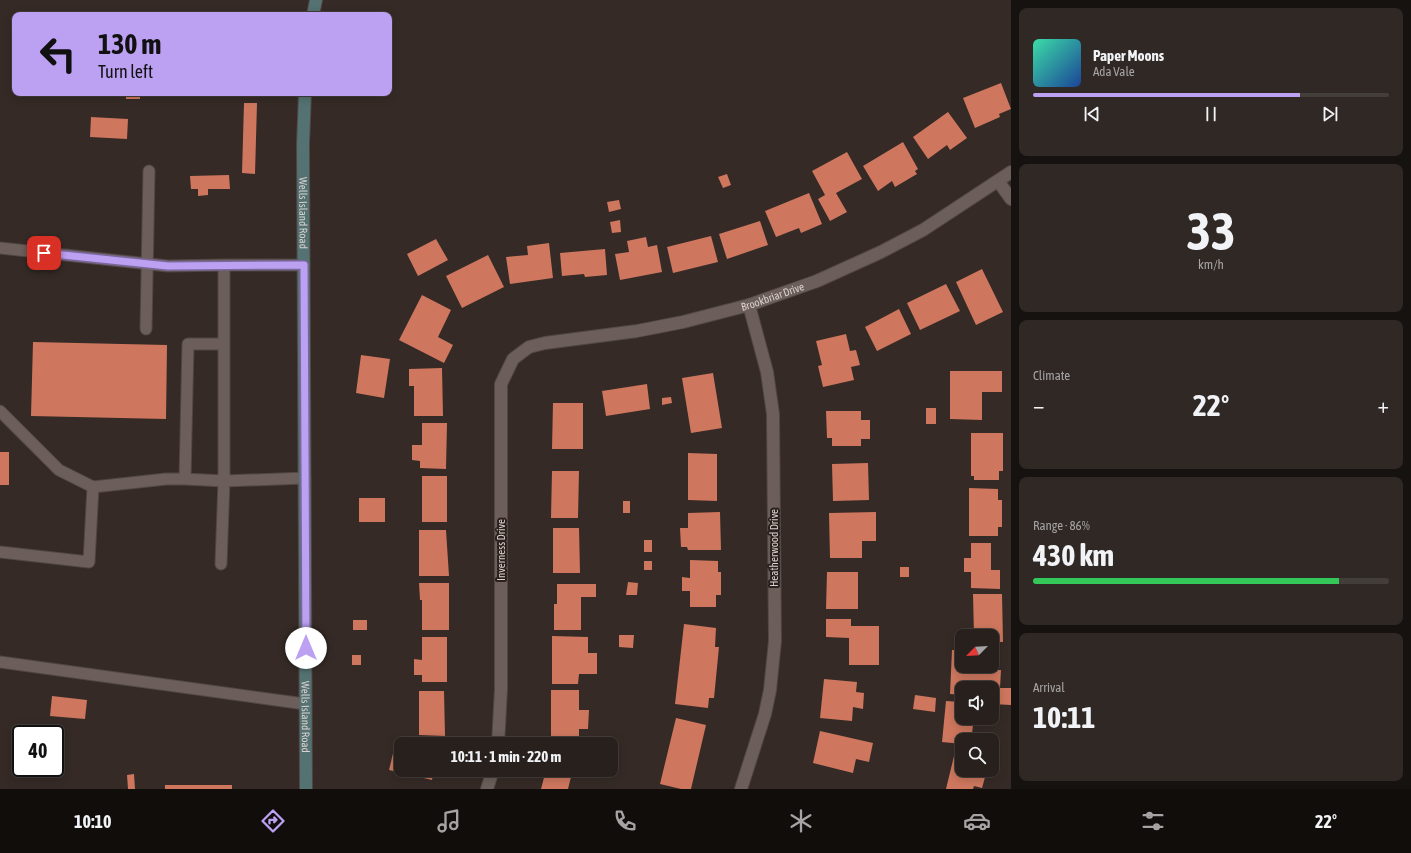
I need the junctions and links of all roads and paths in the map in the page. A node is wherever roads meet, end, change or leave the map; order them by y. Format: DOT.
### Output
graph roads {
  1 [pos="316,0"];
  2 [pos="314,12"];
  3 [pos="305,96"];
  4 [pos="149,171"];
  5 [pos="1011,172"];
  6 [pos="998,181"];
  7 [pos="1011,199"];
  8 [pos="0,248"];
  9 [pos="147,263"];
  10 [pos="224,265"];
  11 [pos="304,265"];
  12 [pos="749,305"];
  13 [pos="146,329"];
  14 [pos="224,344"];
  15 [pos="513,359"];
  16 [pos="0,411"];
  17 [pos="305,478"];
  18 [pos="185,479"];
  19 [pos="224,481"];
  20 [pos="93,486"];
  21 [pos="0,552"];
  22 [pos="221,564"];
  23 [pos="0,662"];
  24 [pos="305,704"];
  25 [pos="498,737"];
  26 [pos="490,777"];
  27 [pos="306,789"];
  28 [pos="487,789"];
  29 [pos="741,789"];
  1 -- 2 [label="street"];
  3 -- 11 [label="street, Wells Island Road"];
  4 -- 9 [label="lane"];
  5 -- 6 [label="street, Brookbriar Drive"];
  6 -- 7 [label="street"];
  6 -- 12 [label="street, Brookbriar Drive"];
  8 -- 9 [label="lane"];
  9 -- 10 [label="lane"];
  9 -- 13 [label="lane"];
  10 -- 11 [label="lane"];
  10 -- 14 [label="lane"];
  11 -- 17 [label="street, Wells Island Road"];
  12 -- 15 [label="street, Brookbriar Drive"];
  12 -- 29 [label="street, Heatherwood Drive"];
  14 -- 18 [label="lane"];
  14 -- 19 [label="lane"];
  15 -- 25 [label="street, Inverness Drive"];
  16 -- 20 [label="lane"];
  17 -- 19 [label="lane"];
  17 -- 24 [label="street, Wells Island Road"];
  18 -- 19 [label="lane"];
  18 -- 20 [label="lane"];
  19 -- 22 [label="lane"];
  20 -- 21 [label="lane"];
  23 -- 24 [label="lane"];
  24 -- 27 [label="street, Wells Island Road"];
  26 -- 28 [label="street"];
}
